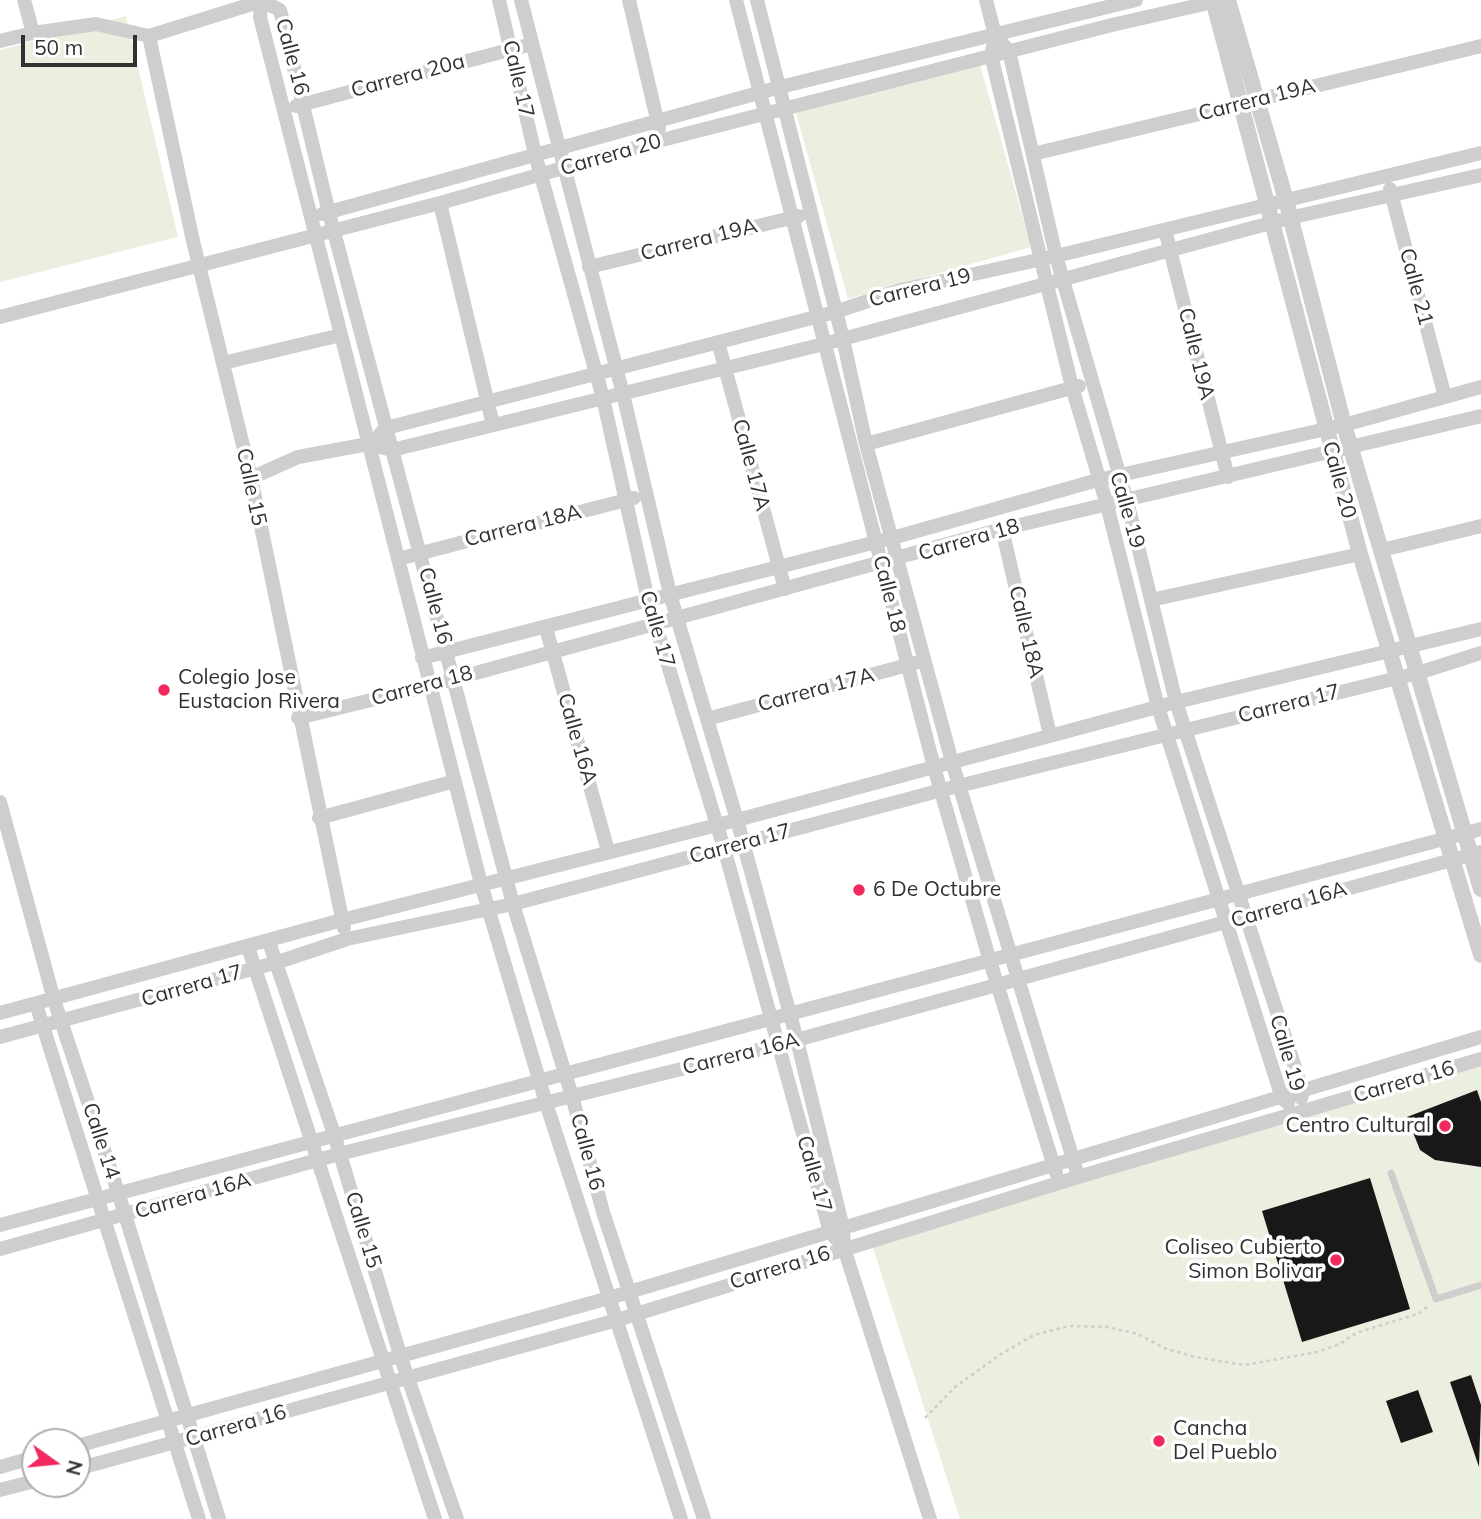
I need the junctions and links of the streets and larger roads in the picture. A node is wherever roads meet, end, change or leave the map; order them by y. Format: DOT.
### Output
graph roads {
  1 [pos="24,0"];
  2 [pos="264,0"];
  3 [pos="499,0"];
  4 [pos="521,0"];
  5 [pos="629,0"];
  6 [pos="736,0"];
  7 [pos="757,0"];
  8 [pos="986,0"];
  9 [pos="1136,0"];
  10 [pos="1219,1"];
  11 [pos="1108,3"];
  12 [pos="1112,25"];
  13 [pos="33,33"];
  14 [pos="995,35"];
  15 [pos="149,36"];
  16 [pos="0,41"];
  17 [pos="532,44"];
  18 [pos="1481,46"];
  19 [pos="510,49"];
  20 [pos="1009,51"];
  21 [pos="991,55"];
  22 [pos="780,87"];
  23 [pos="759,95"];
  24 [pos="1257,99"];
  25 [pos="304,104"];
  26 [pos="1241,105"];
  27 [pos="285,108"];
  28 [pos="785,109"];
  29 [pos="765,114"];
  30 [pos="657,121"];
  31 [pos="662,140"];
  32 [pos="557,148"];
  33 [pos="1481,153"];
  34 [pos="535,154"];
  35 [pos="1033,154"];
  36 [pos="562,169"];
  37 [pos="541,175"];
  38 [pos="1481,175"];
  39 [pos="1387,176"];
  40 [pos="1392,195"];
  41 [pos="1286,200"];
  42 [pos="440,203"];
  43 [pos="1265,205"];
  44 [pos="328,212"];
  45 [pos="809,214"];
  46 [pos="312,218"];
  47 [pos="790,218"];
  48 [pos="1289,218"];
  49 [pos="1270,224"];
  50 [pos="335,230"];
  51 [pos="1165,230"];
  52 [pos="316,236"];
  53 [pos="1171,251"];
  54 [pos="1056,257"];
  55 [pos="1041,260"];
  56 [pos="199,266"];
  57 [pos="589,267"];
  58 [pos="1063,281"];
  59 [pos="1048,285"];
  60 [pos="835,312"];
  61 [pos="815,316"];
  62 [pos="0,317"];
  63 [pos="341,335"];
  64 [pos="844,339"];
  65 [pos="718,342"];
  66 [pos="824,344"];
  67 [pos="223,363"];
  68 [pos="725,368"];
  69 [pos="616,369"];
  70 [pos="596,374"];
  71 [pos="1090,382"];
  72 [pos="1072,387"];
  73 [pos="1481,387"];
  74 [pos="623,394"];
  75 [pos="1445,397"];
  76 [pos="603,398"];
  77 [pos="489,403"];
  78 [pos="1481,416"];
  79 [pos="493,425"];
  80 [pos="1344,425"];
  81 [pos="386,428"];
  82 [pos="1325,429"];
  83 [pos="866,443"];
  84 [pos="368,444"];
  85 [pos="1352,448"];
  86 [pos="392,450"];
  87 [pos="1220,452"];
  88 [pos="1332,453"];
  89 [pos="1118,475"];
  90 [pos="1228,477"];
  91 [pos="251,478"];
  92 [pos="1098,480"];
  93 [pos="648,496"];
  94 [pos="626,500"];
  95 [pos="1127,501"];
  96 [pos="1107,505"];
  97 [pos="1481,526"];
  98 [pos="1002,529"];
  99 [pos="892,538"];
  100 [pos="876,542"];
  101 [pos="1382,550"];
  102 [pos="420,552"];
  103 [pos="1360,554"];
  104 [pos="398,559"];
  105 [pos="899,559"];
  106 [pos="882,564"];
  107 [pos="777,565"];
  108 [pos="785,589"];
  109 [pos="670,594"];
  110 [pos="648,600"];
  111 [pos="1151,600"];
  112 [pos="677,619"];
  113 [pos="656,624"];
  114 [pos="546,628"];
  115 [pos="1481,629"];
  116 [pos="1410,648"];
  117 [pos="447,651"];
  118 [pos="552,651"];
  119 [pos="1389,653"];
  120 [pos="1481,653"];
  121 [pos="422,658"];
  122 [pos="924,660"];
  123 [pos="907,665"];
  124 [pos="1418,673"];
  125 [pos="1396,677"];
  126 [pos="454,678"];
  127 [pos="428,686"];
  128 [pos="1175,702"];
  129 [pos="1158,707"];
  130 [pos="298,718"];
  131 [pos="707,719"];
  132 [pos="1184,729"];
  133 [pos="1166,734"];
  134 [pos="1050,735"];
  135 [pos="952,762"];
  136 [pos="934,767"];
  137 [pos="455,781"];
  138 [pos="959,786"];
  139 [pos="942,790"];
  140 [pos="0,802"];
  141 [pos="318,818"];
  142 [pos="737,820"];
  143 [pos="715,824"];
  144 [pos="1473,831"];
  145 [pos="5,835"];
  146 [pos="1444,838"];
  147 [pos="743,843"];
  148 [pos="724,848"];
  149 [pos="608,850"];
  150 [pos="1476,853"];
  151 [pos="1451,860"];
  152 [pos="506,877"];
  153 [pos="481,884"];
  154 [pos="1481,889"];
  155 [pos="1238,894"];
  156 [pos="1219,899"];
  157 [pos="513,905"];
  158 [pos="490,910"];
  159 [pos="1245,918"];
  160 [pos="342,920"];
  161 [pos="1227,922"];
  162 [pos="347,939"];
  163 [pos="269,942"];
  164 [pos="248,947"];
  165 [pos="1008,953"];
  166 [pos="1481,955"];
  167 [pos="989,958"];
  168 [pos="275,963"];
  169 [pos="256,968"];
  170 [pos="1018,980"];
  171 [pos="998,986"];
  172 [pos="54,1000"];
  173 [pos="36,1004"];
  174 [pos="790,1012"];
  175 [pos="0,1013"];
  176 [pos="769,1018"];
  177 [pos="62,1022"];
  178 [pos="45,1026"];
  179 [pos="0,1037"];
  180 [pos="1481,1037"];
  181 [pos="797,1040"];
  182 [pos="778,1045"];
  183 [pos="1481,1059"];
  184 [pos="564,1072"];
  185 [pos="539,1079"];
  186 [pos="1303,1092"];
  187 [pos="572,1096"];
  188 [pos="1282,1098"];
  189 [pos="546,1102"];
  190 [pos="1298,1113"];
  191 [pos="334,1135"];
  192 [pos="311,1140"];
  193 [pos="339,1154"];
  194 [pos="316,1161"];
  195 [pos="1074,1161"];
  196 [pos="1054,1167"];
  197 [pos="1078,1177"];
  198 [pos="1058,1183"];
  199 [pos="118,1192"];
  200 [pos="97,1199"];
  201 [pos="125,1216"];
  202 [pos="106,1221"];
  203 [pos="0,1225"];
  204 [pos="836,1230"];
  205 [pos="844,1248"];
  206 [pos="0,1249"];
  207 [pos="628,1291"];
  208 [pos="609,1298"];
  209 [pos="637,1313"];
  210 [pos="617,1320"];
  211 [pos="401,1358"];
  212 [pos="383,1363"];
  213 [pos="409,1377"];
  214 [pos="390,1382"];
  215 [pos="187,1417"];
  216 [pos="170,1421"];
  217 [pos="194,1438"];
  218 [pos="91,1442"];
  219 [pos="175,1443"];
  220 [pos="21,1461"];
  221 [pos="91,1465"];
  222 [pos="0,1467"];
  223 [pos="21,1485"];
  224 [pos="0,1490"];
  225 [pos="199,1519"];
  226 [pos="219,1519"];
  227 [pos="435,1519"];
  228 [pos="457,1519"];
  229 [pos="681,1519"];
  230 [pos="704,1519"];
  231 [pos="930,1519"];
  1 -- 13 [label="street"];
  2 -- 15 [label="street"];
  2 -- 25 [label="street, Calle 16"];
  2 -- 27 [label="street, Calle 16"];
  3 -- 19 [label="street, Calle 17"];
  4 -- 17 [label="street, Calle 17"];
  5 -- 30 [label="street"];
  6 -- 23 [label="street, Calle 18"];
  7 -- 22 [label="street, Calle 18"];
  8 -- 14 [label="street, Calle 19"];
  9 -- 11 [label="street, Carrera 20"];
  10 -- 12 [label="street, Carrera 20"];
  10 -- 24 [label="street, Calle 20"];
  10 -- 26 [label="street, Calle 20"];
  11 -- 12 [label="street"];
  11 -- 14 [label="street, Carrera 20"];
  12 -- 20 [label="street, Carrera 20"];
  13 -- 15 [label="street"];
  13 -- 16 [label="street"];
  14 -- 20 [label="street, Calle 19"];
  14 -- 21 [label="street, Calle 19"];
  14 -- 22 [label="street, Carrera 20"];
  15 -- 56 [label="street, Calle 15"];
  17 -- 19 [label="street, Carrera 20a"];
  17 -- 32 [label="street, Calle 17"];
  18 -- 24 [label="street, Carrera 19A"];
  19 -- 25 [label="street, Carrera 20a"];
  19 -- 34 [label="street, Calle 17"];
  20 -- 21 [label="street, Carrera 20"];
  20 -- 35 [label="street, Calle 19"];
  21 -- 28 [label="street, Carrera 20"];
  21 -- 55 [label="street, Calle 19"];
  22 -- 23 [label="street, Carrera 20"];
  22 -- 28 [label="street, Calle 18"];
  23 -- 29 [label="street, Calle 18"];
  23 -- 30 [label="street, Carrera 20"];
  24 -- 26 [label="street, Carrera 19A"];
  24 -- 41 [label="street, Calle 20"];
  25 -- 27 [label="street, Carrera 20a"];
  25 -- 44 [label="street, Calle 16"];
  26 -- 35 [label="street, Carrera 19A"];
  26 -- 43 [label="street, Calle 20"];
  27 -- 46 [label="street, Calle 16"];
  28 -- 29 [label="street, Carrera 20"];
  28 -- 45 [label="street, Calle 18"];
  29 -- 31 [label="street, Carrera 20"];
  29 -- 47 [label="street, Calle 18"];
  30 -- 31 [label="street"];
  30 -- 32 [label="street, Carrera 20"];
  31 -- 36 [label="street, Carrera 20"];
  32 -- 34 [label="street, Carrera 20"];
  32 -- 36 [label="street, Calle 17"];
  33 -- 39 [label="street, Carrera 19"];
  34 -- 37 [label="street, Calle 17"];
  34 -- 44 [label="street, Carrera 20"];
  35 -- 54 [label="street, Calle 19"];
  36 -- 37 [label="street, Carrera 20"];
  36 -- 57 [label="street, Calle 17"];
  37 -- 42 [label="street, Carrera 20"];
  37 -- 70 [label="street, Calle 17"];
  38 -- 40 [label="street, Carrera 19"];
  39 -- 40 [label="street, Calle 21"];
  39 -- 41 [label="street, Carrera 19"];
  40 -- 48 [label="street, Carrera 19"];
  40 -- 75 [label="street, Calle 21"];
  41 -- 43 [label="street, Carrera 19"];
  41 -- 48 [label="street, Calle 20"];
  42 -- 50 [label="street, Carrera 20"];
  42 -- 77 [label="street"];
  43 -- 49 [label="street, Calle 20"];
  43 -- 51 [label="street, Carrera 19"];
  44 -- 46 [label="street, Carrera 20"];
  44 -- 50 [label="street, Calle 16"];
  45 -- 47 [label="street, Carrera 19A"];
  45 -- 60 [label="street, Calle 18"];
  46 -- 52 [label="street, Calle 16"];
  47 -- 57 [label="street, Carrera 19A"];
  47 -- 61 [label="street, Calle 18"];
  48 -- 49 [label="street, Carrera 19"];
  48 -- 80 [label="street, Calle 20"];
  49 -- 53 [label="street, Carrera 19"];
  49 -- 82 [label="street, Calle 20"];
  50 -- 52 [label="street, Carrera 20"];
  50 -- 81 [label="street, Calle 16"];
  51 -- 53 [label="street, Calle 19A"];
  51 -- 54 [label="street, Carrera 19"];
  52 -- 56 [label="street, Carrera 20"];
  52 -- 63 [label="street, Calle 16"];
  53 -- 58 [label="street, Carrera 19"];
  53 -- 87 [label="street, Calle 19A"];
  54 -- 55 [label="street, Carrera 19"];
  54 -- 58 [label="street, Calle 19"];
  55 -- 59 [label="street, Calle 19"];
  55 -- 60 [label="street, Carrera 19"];
  56 -- 62 [label="street, Carrera 20"];
  56 -- 67 [label="street, Calle 15"];
  57 -- 69 [label="street, Calle 17"];
  58 -- 59 [label="street, Carrera 19"];
  58 -- 71 [label="street, Calle 19"];
  59 -- 64 [label="street, Carrera 19"];
  59 -- 72 [label="street, Calle 19"];
  60 -- 61 [label="street, Carrera 19"];
  60 -- 64 [label="street, Calle 18"];
  61 -- 65 [label="street, Carrera 19"];
  61 -- 66 [label="street, Calle 18"];
  63 -- 67 [label="street"];
  63 -- 84 [label="street, Calle 16"];
  64 -- 66 [label="street, Carrera 19"];
  64 -- 83 [label="street, Calle 18"];
  65 -- 68 [label="street, Calle 17A"];
  65 -- 69 [label="street, Carrera 19"];
  66 -- 68 [label="street, Carrera 19"];
  66 -- 100 [label="street, Calle 18"];
  67 -- 91 [label="street, Calle 15"];
  68 -- 74 [label="street, Carrera 19"];
  68 -- 107 [label="street, Calle 17A"];
  69 -- 70 [label="street, Carrera 19"];
  69 -- 74 [label="street, Calle 17"];
  70 -- 76 [label="street, Calle 17"];
  70 -- 77 [label="street, Carrera 19"];
  71 -- 72 [label="street"];
  71 -- 89 [label="street, Calle 19"];
  72 -- 83 [label="street"];
  72 -- 92 [label="street, Calle 19"];
  73 -- 75 [label="street, Carrera 18"];
  74 -- 76 [label="street, Carrera 19"];
  74 -- 93 [label="street, Calle 17"];
  75 -- 80 [label="street, Carrera 18"];
  76 -- 79 [label="street, Carrera 19"];
  76 -- 94 [label="street, Calle 17"];
  77 -- 79 [label="street"];
  77 -- 81 [label="street, Carrera 19"];
  78 -- 85 [label="street, Carrera 18"];
  79 -- 86 [label="street, Carrera 19"];
  80 -- 82 [label="street, Carrera 18"];
  80 -- 85 [label="street, Calle 20"];
  81 -- 84 [label="street, Carrera 19"];
  81 -- 86 [label="street, Calle 16"];
  82 -- 87 [label="street, Carrera 18"];
  82 -- 88 [label="street, Calle 20"];
  83 -- 99 [label="street, Calle 18"];
  84 -- 86 [label="street, Carrera 19"];
  84 -- 91 [label="street, Carrera 19"];
  84 -- 104 [label="street, Calle 16"];
  85 -- 88 [label="street, Carrera 18"];
  85 -- 101 [label="street, Calle 20"];
  86 -- 102 [label="street, Calle 16"];
  87 -- 89 [label="street, Carrera 18"];
  87 -- 90 [label="street, Calle 19A"];
  88 -- 90 [label="street, Carrera 18"];
  88 -- 103 [label="street, Calle 20"];
  89 -- 92 [label="street, Carrera 18"];
  89 -- 95 [label="street, Calle 19"];
  90 -- 95 [label="street, Carrera 18"];
  91 -- 130 [label="street, Calle 15"];
  92 -- 96 [label="street, Calle 19"];
  92 -- 99 [label="street, Carrera 18"];
  93 -- 94 [label="street, Carrera 18A"];
  93 -- 109 [label="street, Calle 17"];
  94 -- 102 [label="street, Carrera 18A"];
  94 -- 110 [label="street, Calle 17"];
  95 -- 96 [label="street, Carrera 18"];
  95 -- 111 [label="street, Calle 19"];
  96 -- 98 [label="street, Carrera 18"];
  96 -- 129 [label="street, Calle 19"];
  97 -- 101 [label="street"];
  98 -- 105 [label="street, Carrera 18"];
  98 -- 134 [label="street, Calle 18A"];
  99 -- 100 [label="street, Carrera 18"];
  99 -- 105 [label="street, Calle 18"];
  100 -- 106 [label="street, Calle 18"];
  100 -- 107 [label="street, Carrera 18"];
  101 -- 116 [label="street, Calle 20"];
  102 -- 104 [label="street, Carrera 18A"];
  102 -- 117 [label="street, Calle 16"];
  103 -- 111 [label="street"];
  103 -- 119 [label="street, Calle 20"];
  104 -- 121 [label="street, Calle 16"];
  105 -- 106 [label="street, Carrera 18"];
  105 -- 122 [label="street, Calle 18"];
  106 -- 108 [label="street, Carrera 18"];
  106 -- 123 [label="street, Calle 18"];
  107 -- 108 [label="street, Calle 17A"];
  107 -- 109 [label="street, Carrera 18"];
  108 -- 112 [label="street, Carrera 18"];
  109 -- 110 [label="street, Carrera 18"];
  109 -- 112 [label="street, Calle 17"];
  110 -- 113 [label="street, Calle 17"];
  110 -- 114 [label="street, Carrera 18"];
  111 -- 128 [label="street, Calle 19"];
  112 -- 113 [label="street, Carrera 18"];
  112 -- 131 [label="street, Calle 17"];
  113 -- 118 [label="street, Carrera 18"];
  113 -- 143 [label="street, Calle 17"];
  114 -- 117 [label="street, Carrera 18"];
  114 -- 118 [label="street, Calle 16A"];
  115 -- 116 [label="street, Carrera 17"];
  116 -- 119 [label="street, Carrera 17"];
  116 -- 124 [label="street, Calle 20"];
  117 -- 121 [label="street, Carrera 18"];
  117 -- 126 [label="street, Calle 16"];
  118 -- 126 [label="street, Carrera 18"];
  118 -- 149 [label="street, Calle 16A"];
  119 -- 125 [label="street, Calle 20"];
  119 -- 128 [label="street, Carrera 17"];
  120 -- 124 [label="street, Carrera 17"];
  121 -- 127 [label="street, Calle 16"];
  122 -- 123 [label="street, Carrera 17A"];
  122 -- 135 [label="street, Calle 18"];
  123 -- 131 [label="street, Carrera 17A"];
  123 -- 136 [label="street, Calle 18"];
  124 -- 125 [label="street, Carrera 17"];
  124 -- 144 [label="street, Calle 20"];
  125 -- 132 [label="street, Carrera 17"];
  125 -- 146 [label="street, Calle 20"];
  126 -- 127 [label="street, Carrera 18"];
  126 -- 152 [label="street, Calle 16"];
  127 -- 130 [label="street, Carrera 18"];
  127 -- 137 [label="street, Calle 16"];
  128 -- 129 [label="street, Carrera 17"];
  128 -- 132 [label="street, Calle 19"];
  129 -- 133 [label="street, Calle 19"];
  129 -- 134 [label="street, Carrera 17"];
  130 -- 141 [label="street, Calle 15"];
  131 -- 142 [label="street, Calle 17"];
  132 -- 133 [label="street, Carrera 17"];
  132 -- 155 [label="street, Calle 19"];
  133 -- 138 [label="street, Carrera 17"];
  133 -- 156 [label="street, Calle 19"];
  134 -- 135 [label="street, Carrera 17"];
  135 -- 136 [label="street, Carrera 17"];
  135 -- 138 [label="street, Calle 18"];
  136 -- 139 [label="street, Calle 18"];
  136 -- 142 [label="street, Carrera 17"];
  137 -- 141 [label="street"];
  137 -- 153 [label="street, Calle 16"];
  138 -- 139 [label="street, Carrera 17"];
  138 -- 165 [label="street, Calle 18"];
  139 -- 147 [label="street, Carrera 17"];
  139 -- 167 [label="street, Calle 18"];
  140 -- 145 [label="street, Calle 14"];
  141 -- 160 [label="street, Calle 15"];
  142 -- 143 [label="street, Carrera 17"];
  142 -- 147 [label="street, Calle 17"];
  143 -- 148 [label="street, Calle 17"];
  143 -- 149 [label="street, Carrera 17"];
  144 -- 146 [label="street, Carrera 16A"];
  144 -- 150 [label="street, Calle 20"];
  145 -- 172 [label="street, Calle 14"];
  146 -- 151 [label="street, Calle 20"];
  146 -- 155 [label="street, Carrera 16A"];
  147 -- 148 [label="street, Carrera 17"];
  147 -- 174 [label="street, Calle 17"];
  148 -- 157 [label="street, Carrera 17"];
  148 -- 176 [label="street, Calle 17"];
  149 -- 152 [label="street, Carrera 17"];
  150 -- 151 [label="street, Carrera 16A"];
  150 -- 154 [label="street, Calle 20"];
  151 -- 159 [label="street, Carrera 16A"];
  151 -- 166 [label="street, Calle 20"];
  152 -- 153 [label="street, Carrera 17"];
  152 -- 157 [label="street, Calle 16"];
  153 -- 158 [label="street, Calle 16"];
  153 -- 160 [label="street, Carrera 17"];
  155 -- 156 [label="street, Carrera 16A"];
  155 -- 159 [label="street, Calle 19"];
  156 -- 161 [label="street, Calle 19"];
  156 -- 165 [label="street, Carrera 16A"];
  157 -- 158 [label="street, Carrera 17"];
  157 -- 184 [label="street, Calle 16"];
  158 -- 162 [label="street, Carrera 17"];
  158 -- 185 [label="street, Calle 16"];
  159 -- 161 [label="street, Carrera 16A"];
  159 -- 186 [label="street, Calle 19"];
  160 -- 162 [label="street, Calle 15"];
  160 -- 163 [label="street, Carrera 17"];
  161 -- 170 [label="street, Carrera 16A"];
  161 -- 188 [label="street, Calle 19"];
  162 -- 168 [label="street, Carrera 17"];
  163 -- 164 [label="street, Carrera 17"];
  163 -- 168 [label="street, Calle 15"];
  164 -- 169 [label="street, Calle 15"];
  164 -- 172 [label="street, Carrera 17"];
  165 -- 167 [label="street, Carrera 16A"];
  165 -- 170 [label="street, Calle 18"];
  167 -- 171 [label="street, Calle 18"];
  167 -- 174 [label="street, Carrera 16A"];
  168 -- 169 [label="street, Carrera 17"];
  168 -- 191 [label="street, Calle 15"];
  169 -- 177 [label="street, Carrera 17"];
  169 -- 192 [label="street, Calle 15"];
  170 -- 171 [label="street, Carrera 16A"];
  170 -- 195 [label="street, Calle 18"];
  171 -- 181 [label="street, Carrera 16A"];
  171 -- 196 [label="street, Calle 18"];
  172 -- 173 [label="street, Carrera 17"];
  172 -- 177 [label="street, Calle 14"];
  173 -- 175 [label="street, Carrera 17"];
  173 -- 178 [label="street, Calle 14"];
  174 -- 176 [label="street, Carrera 16A"];
  174 -- 181 [label="street, Calle 17"];
  176 -- 182 [label="street, Calle 17"];
  176 -- 184 [label="street, Carrera 16A"];
  177 -- 178 [label="street, Carrera 17"];
  177 -- 199 [label="street, Calle 14"];
  178 -- 179 [label="street, Carrera 17"];
  178 -- 200 [label="street, Calle 14"];
  180 -- 186 [label="street, Carrera 16"];
  181 -- 182 [label="street, Carrera 16A"];
  181 -- 204 [label="street, Calle 17"];
  182 -- 187 [label="street, Carrera 16A"];
  182 -- 204 [label="street, Calle 17"];
  183 -- 190 [label="street, Carrera 16"];
  184 -- 185 [label="street, Carrera 16A"];
  184 -- 187 [label="street, Calle 16"];
  185 -- 189 [label="street, Calle 16"];
  185 -- 191 [label="street, Carrera 16A"];
  186 -- 188 [label="street, Carrera 16"];
  186 -- 190 [label="street, Calle 19"];
  187 -- 189 [label="street, Carrera 16A"];
  187 -- 207 [label="street, Calle 16"];
  188 -- 190 [label="street, Calle 19"];
  188 -- 195 [label="street, Carrera 16"];
  189 -- 193 [label="street, Carrera 16A"];
  189 -- 208 [label="street, Calle 16"];
  190 -- 197 [label="street, Carrera 16"];
  191 -- 192 [label="street, Carrera 16A"];
  191 -- 193 [label="street, Calle 15"];
  192 -- 194 [label="street, Calle 15"];
  192 -- 199 [label="street, Carrera 16A"];
  193 -- 194 [label="street, Carrera 16A"];
  193 -- 211 [label="street, Calle 15"];
  194 -- 201 [label="street, Carrera 16A"];
  194 -- 212 [label="street, Calle 15"];
  195 -- 196 [label="street, Carrera 16"];
  195 -- 197 [label="street, Calle 18"];
  196 -- 198 [label="street, Calle 18"];
  196 -- 204 [label="street, Carrera 16"];
  197 -- 198 [label="street, Carrera 16"];
  198 -- 205 [label="street, Carrera 16"];
  199 -- 200 [label="street, Carrera 16A"];
  199 -- 201 [label="street, Calle 14"];
  200 -- 202 [label="street, Calle 14"];
  200 -- 203 [label="street, Carrera 16A"];
  201 -- 202 [label="street, Carrera 16A"];
  201 -- 215 [label="street, Calle 14"];
  202 -- 206 [label="street, Carrera 16A"];
  202 -- 216 [label="street, Calle 14"];
  204 -- 205 [label="street, Calle 17"];
  204 -- 207 [label="street, Carrera 16"];
  205 -- 209 [label="street, Carrera 16"];
  205 -- 231 [label="street, Calle 17"];
  207 -- 208 [label="street, Carrera 16"];
  207 -- 209 [label="street, Calle 16"];
  208 -- 210 [label="street, Calle 16"];
  208 -- 211 [label="street, Carrera 16"];
  209 -- 210 [label="street, Carrera 16"];
  209 -- 230 [label="street, Calle 16"];
  210 -- 213 [label="street, Carrera 16"];
  210 -- 229 [label="street, Calle 16"];
  211 -- 212 [label="street, Carrera 16"];
  211 -- 213 [label="street, Calle 15"];
  212 -- 214 [label="street, Calle 15"];
  212 -- 215 [label="street, Carrera 16"];
  213 -- 214 [label="street, Carrera 16"];
  213 -- 228 [label="street, Calle 15"];
  214 -- 217 [label="street, Carrera 16"];
  214 -- 227 [label="street, Calle 15"];
  215 -- 216 [label="street, Carrera 16"];
  215 -- 217 [label="street, Calle 14"];
  216 -- 218 [label="street, Carrera 16"];
  216 -- 219 [label="street, Calle 14"];
  217 -- 219 [label="street, Carrera 16"];
  217 -- 226 [label="street, Calle 14"];
  219 -- 221 [label="street, Carrera 16"];
  219 -- 225 [label="street, Calle 14"];
  220 -- 222 [label="street"];
  223 -- 224 [label="street"];
}
